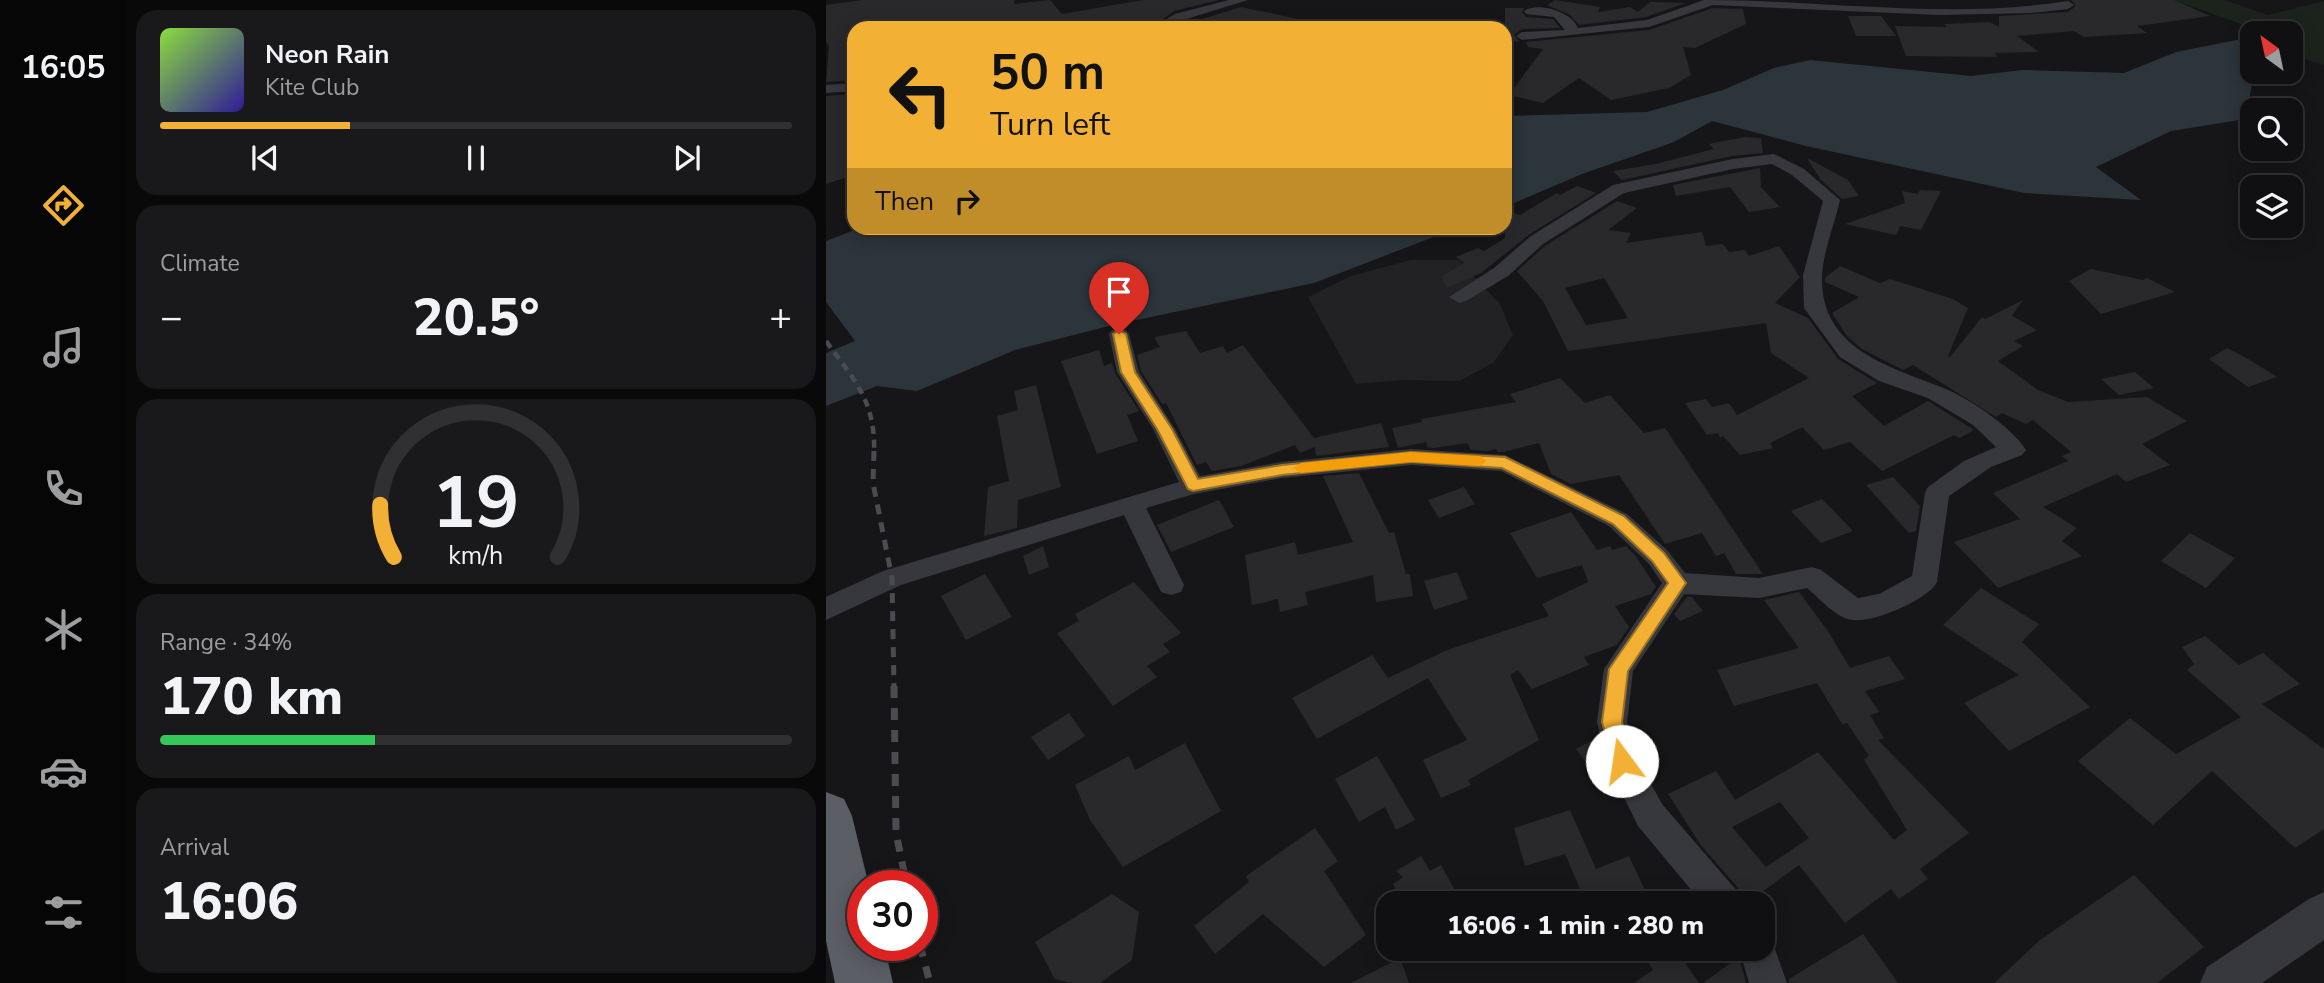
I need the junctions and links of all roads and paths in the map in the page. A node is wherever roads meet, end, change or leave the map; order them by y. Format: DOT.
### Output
graph roads {
  1 [pos="1242,0"];
  2 [pos="1714,0"];
  3 [pos="2017,5"];
  4 [pos="2068,5"];
  5 [pos="1530,10"];
  6 [pos="1173,21"];
  7 [pos="1572,33"];
  8 [pos="1522,36"];
  9 [pos="847,88"];
  10 [pos="826,89"];
  11 [pos="1459,297"];
  12 [pos="1119,334"];
  13 [pos="1193,486"];
  14 [pos="1131,503"];
  15 [pos="1677,583"];
  16 [pos="1171,585"];
  17 [pos="826,609"];
  18 [pos="826,816"];
  19 [pos="1715,891"];
  20 [pos="2324,914"];
  21 [pos="1761,961"];
  22 [pos="864,983"];
  23 [pos="1768,983"];
  24 [pos="2223,983"];
  1 -- 6 [label="street"];
  2 -- 3 [label="street"];
  2 -- 7 [label="street"];
  3 -- 4 [label="street"];
  5 -- 7 [label="street"];
  7 -- 8 [label="street"];
  9 -- 10 [label="street"];
  11 -- 15 [label="street"];
  12 -- 13 [label="street"];
  13 -- 14 [label="street"];
  13 -- 15 [label="street"];
  14 -- 16 [label="street"];
  14 -- 17 [label="street"];
  15 -- 19 [label="street"];
  18 -- 22 [label="highway"];
  20 -- 24 [label="street"];
  21 -- 23 [label="street"];
}
